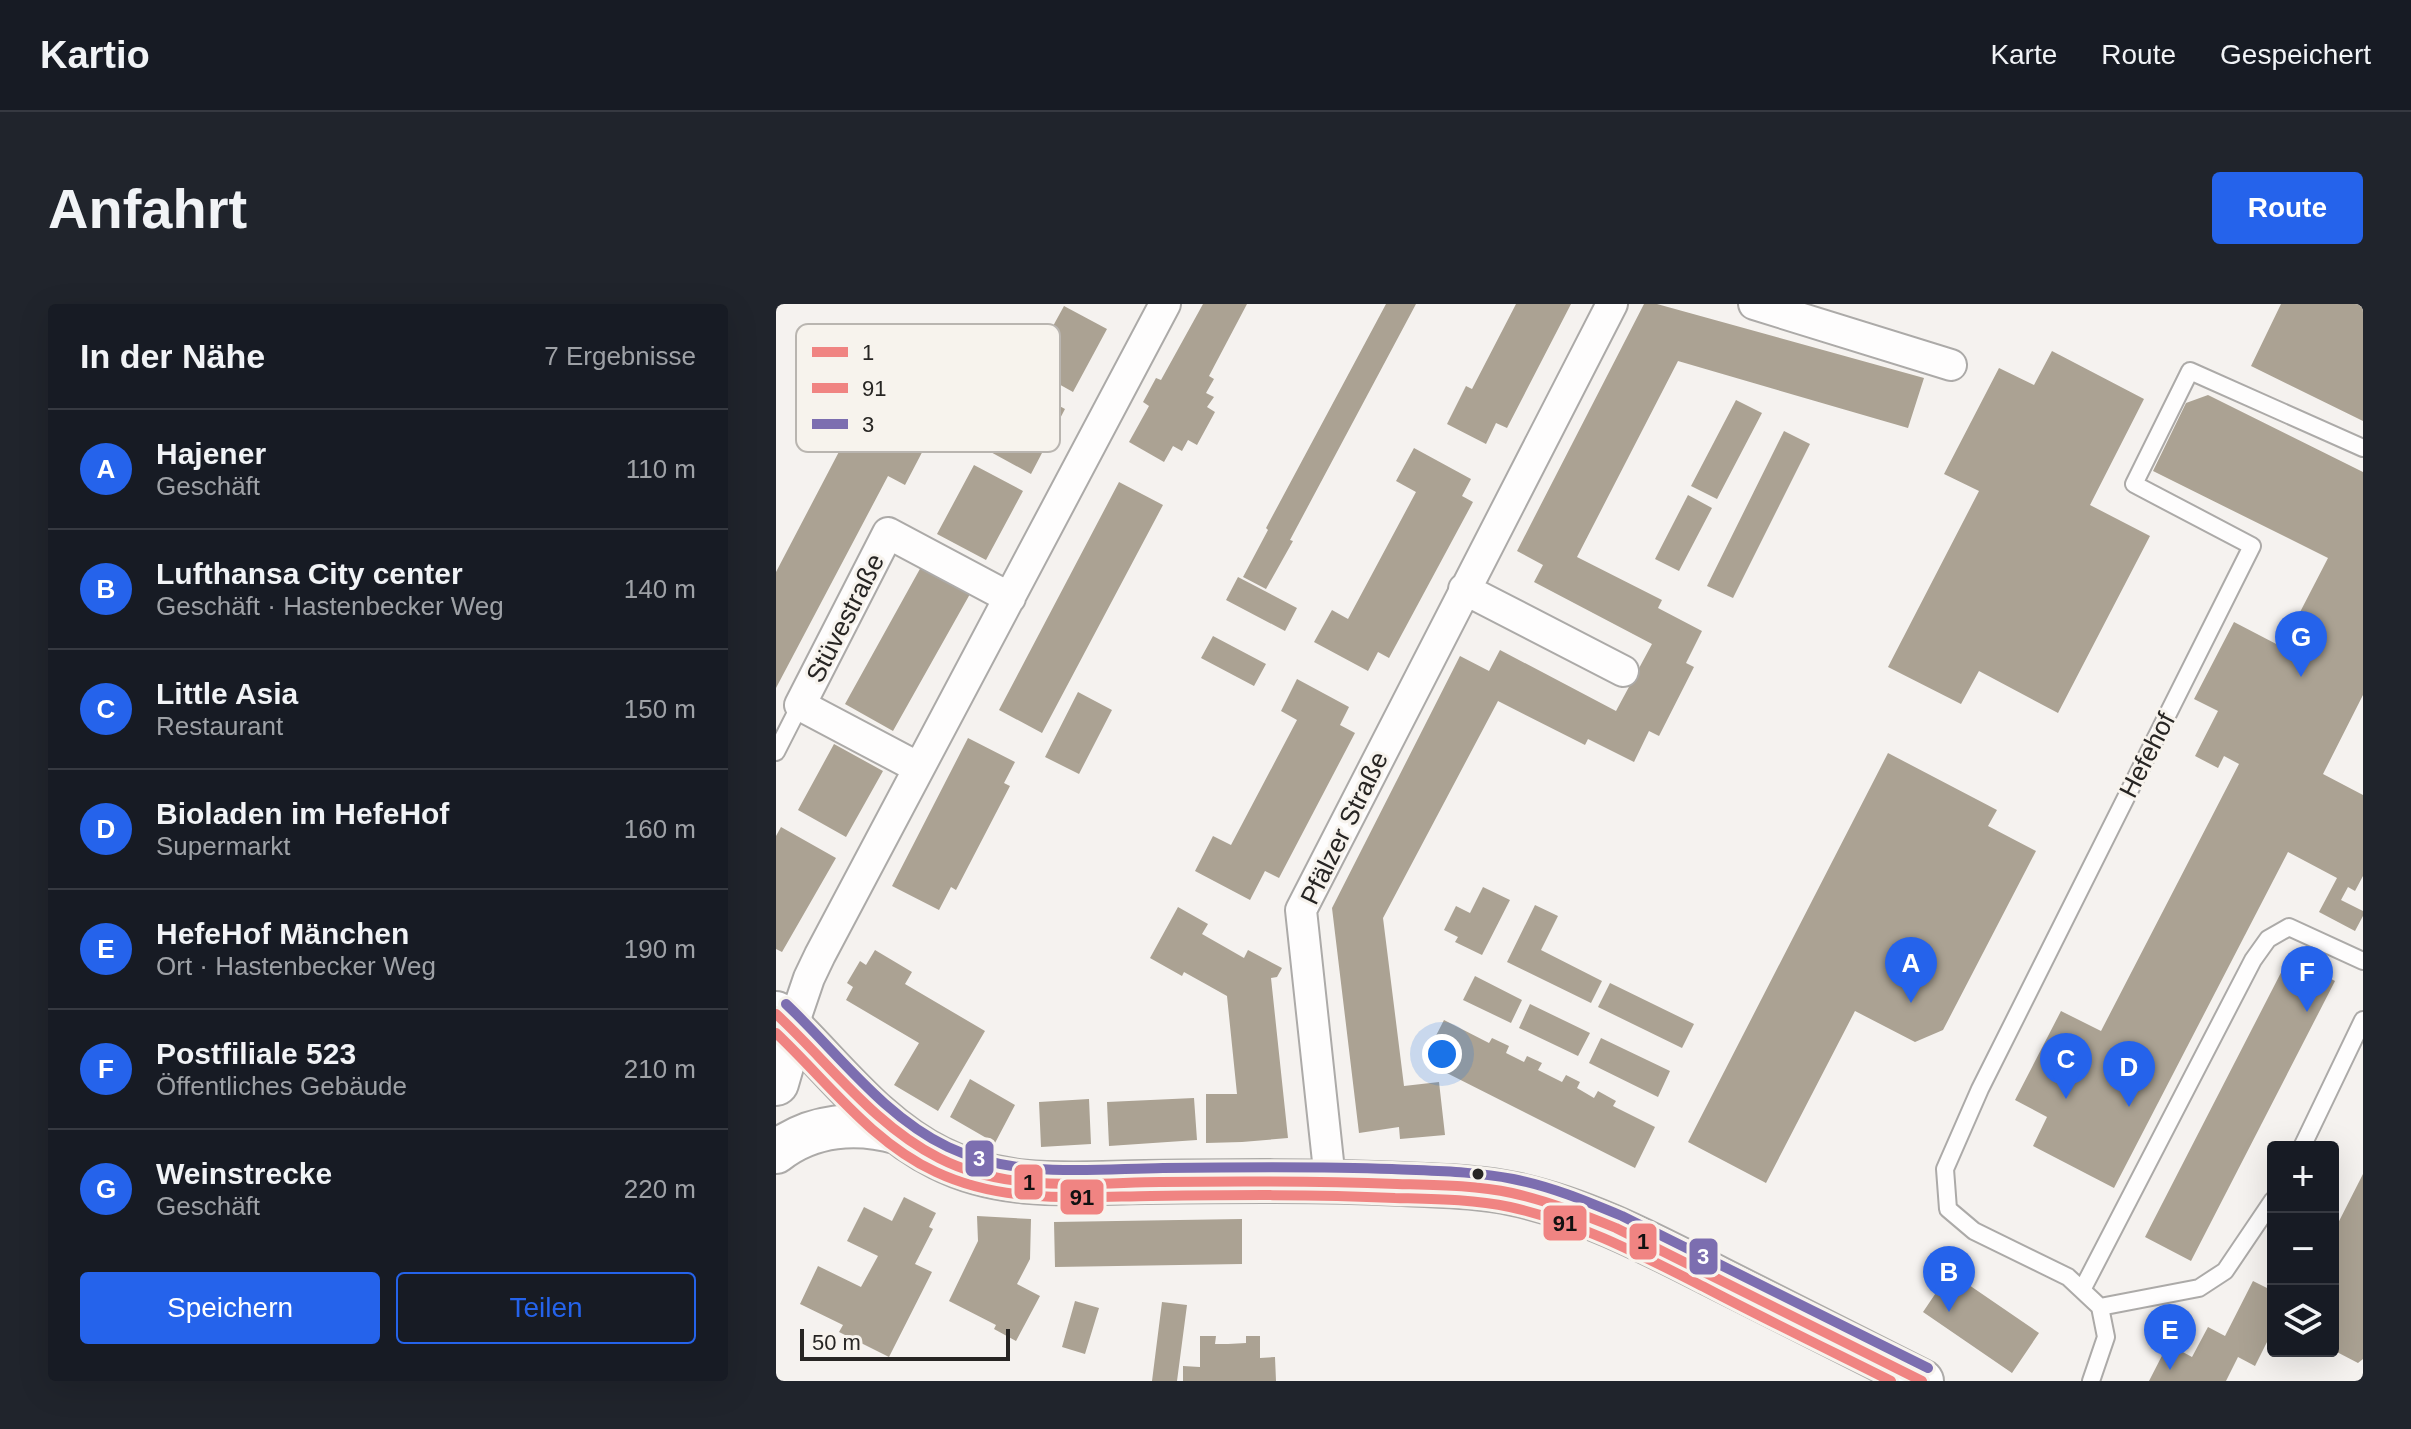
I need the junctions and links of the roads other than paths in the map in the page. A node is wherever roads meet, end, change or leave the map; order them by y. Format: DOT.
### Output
graph roads {
  1 [pos="1165,304"];
  2 [pos="1612,304"];
  3 [pos="1754,304"];
  4 [pos="1951,365"];
  5 [pos="2363,448"];
  6 [pos="1464,589"];
  7 [pos="1010,598"];
  8 [pos="1623,671"];
  9 [pos="800,705"];
  10 [pos="776,752"];
  11 [pos="919,768"];
  12 [pos="2363,961"];
  13 [pos="2363,1020"];
  14 [pos="784,1021"];
  15 [pos="776,1083"];
  16 [pos="899,1133"];
  17 [pos="2305,1141"];
  18 [pos="776,1152"];
  19 [pos="1330,1180"];
  20 [pos="2267,1209"];
  21 [pos="2082,1290"];
  22 [pos="2100,1307"];
  23 [pos="1922,1381"];
  24 [pos="2091,1381"];
  1 -- 7 [label="street"];
  2 -- 6 [label="street, Pfälzer Straße"];
  3 -- 4 [label="street"];
  5 -- 21 [label="lane, Hefehof"];
  6 -- 8 [label="street"];
  6 -- 19 [label="street, Pfälzer Straße"];
  7 -- 9 [label="street, Stüvestraße"];
  7 -- 11 [label="street"];
  9 -- 10 [label="lane"];
  9 -- 11 [label="street, Stüvestraße"];
  11 -- 14 [label="street"];
  12 -- 21 [label="lane"];
  13 -- 17 [label="lane"];
  14 -- 15 [label="main road"];
  14 -- 16 [label="main road"];
  16 -- 18 [label="main road"];
  16 -- 19 [label="main road"];
  19 -- 23 [label="main road"];
  20 -- 22 [label="lane"];
  21 -- 22 [label="lane, Hefehof"];
  22 -- 24 [label="lane"];
}
